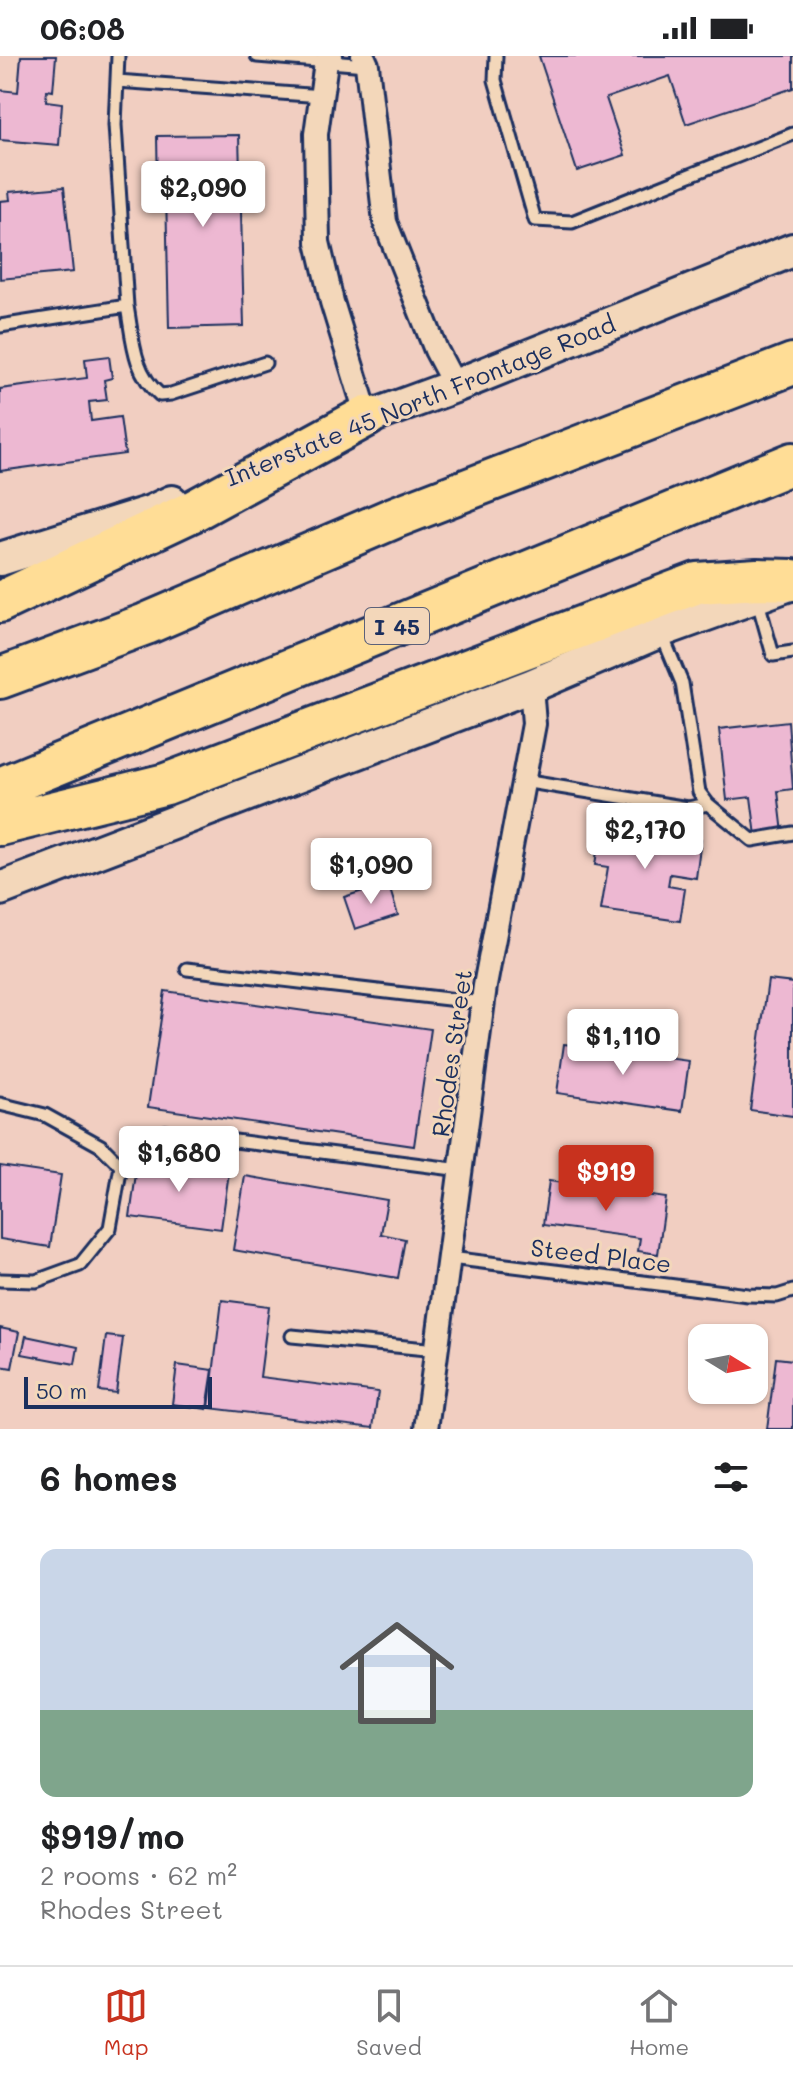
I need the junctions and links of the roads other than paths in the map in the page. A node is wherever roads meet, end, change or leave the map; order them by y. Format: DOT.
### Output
graph roads {
  1 [pos="118,56"];
  2 [pos="257,56"];
  3 [pos="496,56"];
  4 [pos="329,59"];
  5 [pos="365,61"];
  6 [pos="117,81"];
  7 [pos="322,96"];
  8 [pos="793,134"];
  9 [pos="793,250"];
  10 [pos="127,306"];
  11 [pos="0,326"];
  12 [pos="265,363"];
  13 [pos="793,364"];
  14 [pos="455,386"];
  15 [pos="367,416"];
  16 [pos="793,463"];
  17 [pos="0,559"];
  18 [pos="793,582"];
  19 [pos="757,598"];
  20 [pos="0,602"];
  21 [pos="660,631"];
  22 [pos="793,652"];
  23 [pos="0,678"];
  24 [pos="531,686"];
  25 [pos="523,781"];
  26 [pos="0,788"];
  27 [pos="708,804"];
  28 [pos="0,825"];
  29 [pos="793,833"];
  30 [pos="0,889"];
  31 [pos="187,969"];
  32 [pos="483,1003"];
  33 [pos="0,1104"];
  34 [pos="165,1132"];
  35 [pos="461,1170"];
  36 [pos="450,1258"];
  37 [pos="0,1280"];
  38 [pos="793,1291"];
  39 [pos="292,1336"];
  40 [pos="438,1351"];
  41 [pos="426,1429"];
  1 -- 6 [label="lane"];
  2 -- 4 [label="lane"];
  3 -- 8 [label="lane"];
  4 -- 5 [label="lane"];
  4 -- 7 [label="street"];
  5 -- 14 [label="street"];
  6 -- 7 [label="lane"];
  6 -- 10 [label="lane"];
  7 -- 15 [label="street"];
  9 -- 14 [label="main road, Interstate 45 North Frontage Road"];
  10 -- 11 [label="lane"];
  10 -- 12 [label="lane"];
  13 -- 23 [label="highway"];
  14 -- 15 [label="main road, Interstate 45 North Frontage Road"];
  15 -- 17 [label="main road, Interstate 45 North Frontage Road"];
  15 -- 20 [label="highway"];
  16 -- 26 [label="highway, I 45"];
  18 -- 19 [label="main road"];
  18 -- 28 [label="highway"];
  19 -- 21 [label="main road"];
  19 -- 22 [label="lane"];
  21 -- 24 [label="main road"];
  21 -- 27 [label="lane"];
  24 -- 25 [label="street, Rhodes Street"];
  24 -- 30 [label="main road"];
  25 -- 27 [label="lane"];
  25 -- 32 [label="street, Rhodes Street"];
  27 -- 29 [label="lane"];
  31 -- 32 [label="lane"];
  32 -- 35 [label="street, Rhodes Street"];
  33 -- 37 [label="lane"];
  34 -- 35 [label="lane"];
  35 -- 36 [label="street, Rhodes Street"];
  36 -- 38 [label="lane, Steed Place"];
  36 -- 40 [label="street, Rhodes Street"];
  39 -- 40 [label="lane"];
  40 -- 41 [label="street, Rhodes Street"];
}
